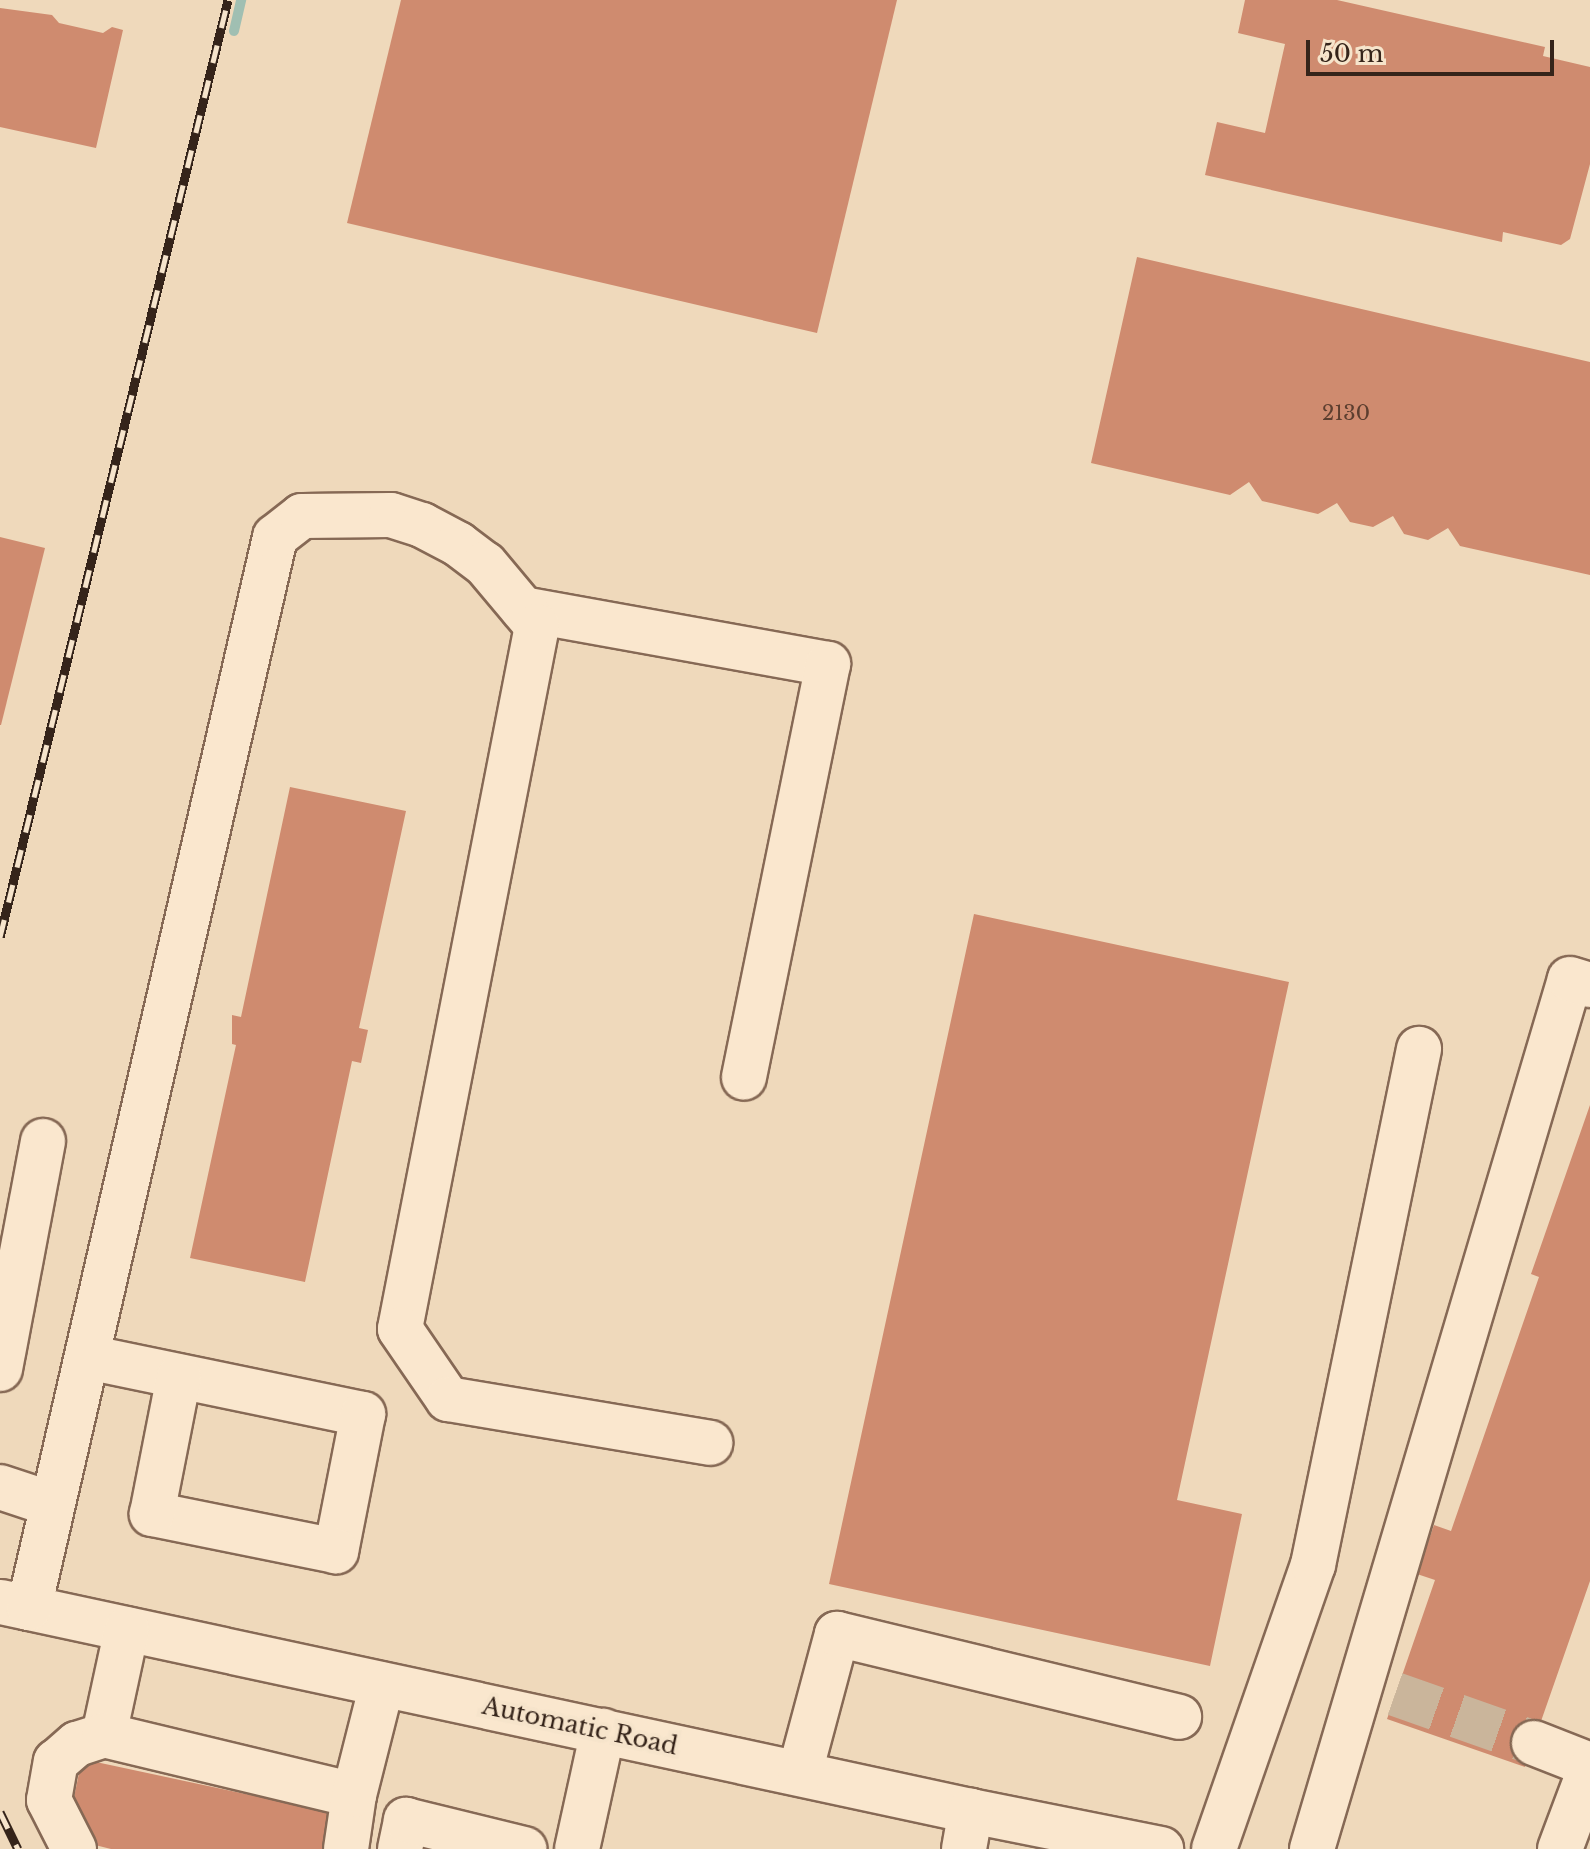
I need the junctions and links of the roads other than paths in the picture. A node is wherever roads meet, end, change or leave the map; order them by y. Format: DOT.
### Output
graph roads {
  1 [pos="523,609"];
  2 [pos="1590,985"];
  3 [pos="1419,1049"];
  4 [pos="744,1078"];
  5 [pos="43,1141"];
  6 [pos="87,1357"];
  7 [pos="0,1369"];
  8 [pos="179,1377"];
  9 [pos="710,1443"];
  10 [pos="0,1487"];
  11 [pos="51,1504"];
  12 [pos="14,1605"];
  13 [pos="127,1629"];
  14 [pos="382,1684"];
  15 [pos="1179,1717"];
  16 [pos="603,1731"];
  17 [pos="104,1735"];
  18 [pos="1534,1743"];
  19 [pos="1590,1767"];
  20 [pos="800,1772"];
  21 [pos="354,1795"];
  22 [pos="967,1830"];
  23 [pos="1020,1835"];
  24 [pos="74,1849"];
  25 [pos="346,1849"];
  26 [pos="400,1849"];
  27 [pos="524,1849"];
  28 [pos="577,1849"];
  29 [pos="1161,1849"];
  30 [pos="1214,1849"];
  31 [pos="1312,1849"];
  32 [pos="1560,1849"];
  1 -- 4 [label="street"];
  1 -- 6 [label="street"];
  1 -- 9 [label="street"];
  2 -- 31 [label="street"];
  3 -- 30 [label="street"];
  5 -- 7 [label="street"];
  6 -- 8 [label="street"];
  6 -- 11 [label="street"];
  8 -- 8 [label="street"];
  10 -- 11 [label="street"];
  11 -- 12 [label="street"];
  12 -- 13 [label="street, Automatic Road"];
  13 -- 14 [label="street, Automatic Road"];
  13 -- 17 [label="street"];
  14 -- 16 [label="street, Automatic Road"];
  14 -- 21 [label="street"];
  15 -- 20 [label="street"];
  16 -- 20 [label="street, Automatic Road"];
  16 -- 28 [label="street"];
  17 -- 21 [label="street"];
  17 -- 24 [label="street"];
  18 -- 19 [label="street"];
  19 -- 32 [label="street"];
  20 -- 22 [label="street, Automatic Road"];
  21 -- 25 [label="street"];
  22 -- 23 [label="street, Automatic Road"];
  23 -- 29 [label="street, Automatic Road"];
  26 -- 27 [label="street"];
}
